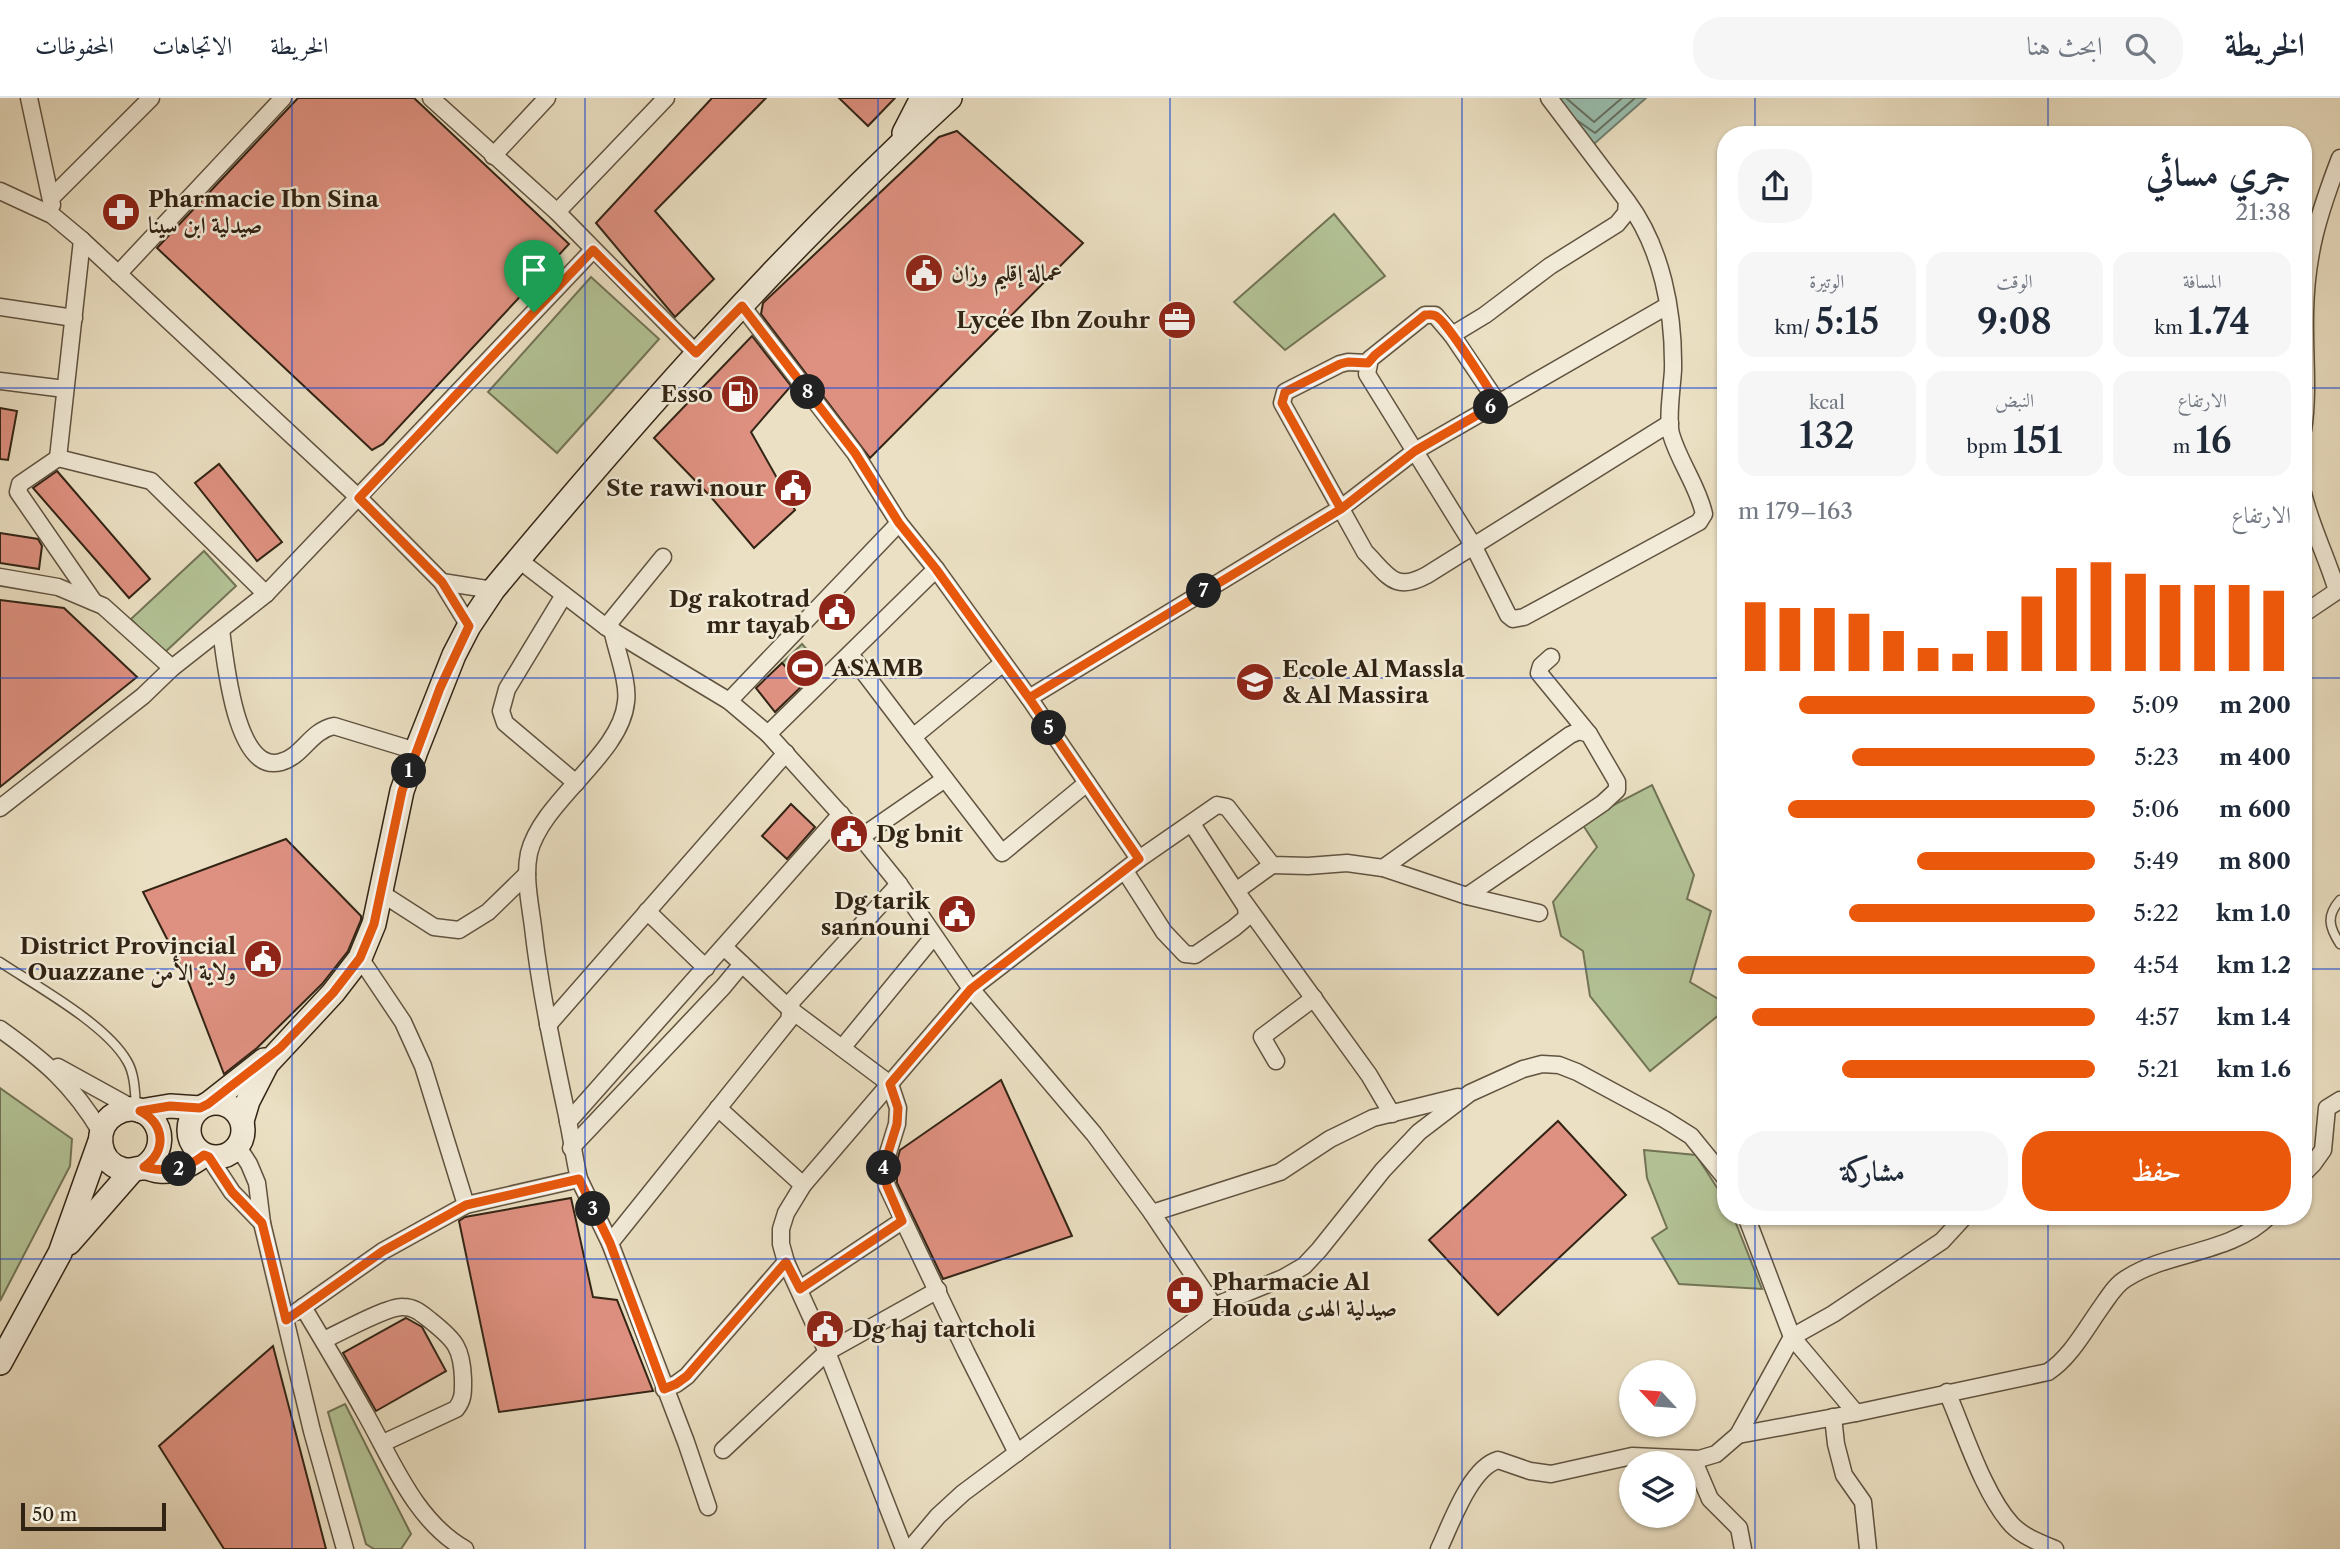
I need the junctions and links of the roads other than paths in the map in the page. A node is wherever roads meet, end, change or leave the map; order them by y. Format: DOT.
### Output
graph roads {
  1 [pos="29,98"];
  2 [pos="151,98"];
  3 [pos="283,98"];
  4 [pos="431,98"];
  5 [pos="667,98"];
  6 [pos="922,98"];
  7 [pos="950,98"];
  8 [pos="1549,98"];
  9 [pos="546,99"];
  10 [pos="897,146"];
  11 [pos="493,156"];
  12 [pos="2340,158"];
  13 [pos="0,191"];
  14 [pos="52,197"];
  15 [pos="1627,201"];
  16 [pos="557,212"];
  17 [pos="52,215"];
  18 [pos="82,240"];
  19 [pos="2312,245"];
  20 [pos="593,250"];
  21 [pos="118,274"];
  22 [pos="742,306"];
  23 [pos="1667,306"];
  24 [pos="0,307"];
  25 [pos="74,318"];
  26 [pos="1452,335"];
  27 [pos="696,353"];
  28 [pos="1368,363"];
  29 [pos="0,381"];
  30 [pos="65,389"];
  31 [pos="1498,403"];
  32 [pos="1671,423"];
  33 [pos="1415,451"];
  34 [pos="58,458"];
  35 [pos="359,498"];
  36 [pos="1341,509"];
  37 [pos="899,523"];
  38 [pos="2312,524"];
  39 [pos="1473,545"];
  40 [pos="663,557"];
  41 [pos="519,559"];
  42 [pos="936,569"];
  43 [pos="0,577"];
  44 [pos="442,582"];
  45 [pos="493,590"];
  46 [pos="266,594"];
  47 [pos="564,596"];
  48 [pos="94,602"];
  49 [pos="2312,608"];
  50 [pos="469,626"];
  51 [pos="609,628"];
  52 [pos="221,630"];
  53 [pos="850,654"];
  54 [pos="1551,657"];
  55 [pos="1003,663"];
  56 [pos="172,668"];
  57 [pos="1029,698"];
  58 [pos="729,701"];
  59 [pos="768,734"];
  60 [pos="1589,734"];
  61 [pos="913,737"];
  62 [pos="416,751"];
  63 [pos="786,753"];
  64 [pos="945,779"];
  65 [pos="576,783"];
  66 [pos="1087,783"];
  67 [pos="0,808"];
  68 [pos="841,814"];
  69 [pos="1192,824"];
  70 [pos="861,837"];
  71 [pos="1139,859"];
  72 [pos="1272,865"];
  73 [pos="1383,868"];
  74 [pos="1125,871"];
  75 [pos="527,874"];
  76 [pos="899,884"];
  77 [pos="1236,891"];
  78 [pos="381,893"];
  79 [pos="1466,896"];
  80 [pos="2340,900"];
  81 [pos="647,911"];
  82 [pos="1539,913"];
  83 [pos="934,936"];
  84 [pos="2340,944"];
  85 [pos="724,947"];
  86 [pos="360,958"];
  87 [pos="0,962"];
  88 [pos="742,964"];
  89 [pos="706,968"];
  90 [pos="971,989"];
  91 [pos="1314,998"];
  92 [pos="791,1010"];
  93 [pos="548,1024"];
  94 [pos="0,1029"];
  95 [pos="280,1048"];
  96 [pos="842,1048"];
  97 [pos="40,1058"];
  98 [pos="1276,1061"];
  99 [pos="890,1084"];
  100 [pos="1470,1093"];
  101 [pos="2340,1100"];
  102 [pos="204,1106"];
  103 [pos="718,1108"];
  104 [pos="138,1110"];
  105 [pos="1392,1114"];
  106 [pos="242,1121"];
  107 [pos="568,1122"];
  108 [pos="100,1137"];
  109 [pos="238,1147"];
  110 [pos="572,1148"];
  111 [pos="206,1156"];
  112 [pos="2312,1166"];
  113 [pos="1717,1168"];
  114 [pos="138,1169"];
  115 [pos="579,1179"];
  116 [pos="803,1185"];
  117 [pos="466,1205"];
  118 [pos="1152,1213"];
  119 [pos="902,1221"];
  120 [pos="262,1223"];
  121 [pos="1749,1225"];
  122 [pos="1957,1225"];
  123 [pos="2259,1225"];
  124 [pos="610,1243"];
  125 [pos="60,1253"];
  126 [pos="786,1262"];
  127 [pos="800,1289"];
  128 [pos="937,1290"];
  129 [pos="1214,1306"];
  130 [pos="303,1307"];
  131 [pos="286,1320"];
  132 [pos="1792,1337"];
  133 [pos="324,1340"];
  134 [pos="827,1352"];
  135 [pos="0,1363"];
  136 [pos="664,1389"];
  137 [pos="1947,1392"];
  138 [pos="1856,1413"];
  139 [pos="1833,1417"];
  140 [pos="1738,1434"];
  141 [pos="383,1443"];
  142 [pos="723,1450"];
  143 [pos="1017,1453"];
  144 [pos="1619,1459"];
  145 [pos="1696,1459"];
  146 [pos="1696,1466"];
  147 [pos="708,1507"];
  148 [pos="455,1547"];
  149 [pos="345,1549"];
  150 [pos="904,1549"];
  151 [pos="910,1549"];
  152 [pos="1439,1549"];
  153 [pos="1743,1549"];
  154 [pos="1868,1549"];
  155 [pos="2055,1549"];
  1 -- 14 [label="street"];
  2 -- 14 [label="street"];
  3 -- 21 [label="street"];
  4 -- 11 [label="street"];
  5 -- 16 [label="street"];
  6 -- 10 [label="main road"];
  7 -- 10 [label="main road"];
  8 -- 15 [label="street"];
  9 -- 11 [label="street"];
  10 -- 22 [label="main road"];
  11 -- 16 [label="street"];
  12 -- 19 [label="street"];
  13 -- 17 [label="street"];
  14 -- 17 [label="street"];
  15 -- 23 [label="street"];
  15 -- 26 [label="street"];
  16 -- 20 [label="street"];
  17 -- 18 [label="street"];
  18 -- 21 [label="street"];
  18 -- 25 [label="street"];
  20 -- 27 [label="street"];
  20 -- 35 [label="street"];
  21 -- 35 [label="street"];
  22 -- 27 [label="main road"];
  22 -- 37 [label="street"];
  23 -- 31 [label="street"];
  23 -- 32 [label="street"];
  24 -- 25 [label="street"];
  25 -- 30 [label="street"];
  26 -- 28 [label="street"];
  26 -- 31 [label="street"];
  27 -- 41 [label="main road"];
  28 -- 33 [label="street"];
  28 -- 36 [label="street"];
  29 -- 30 [label="street"];
  30 -- 34 [label="street"];
  31 -- 33 [label="street"];
  32 -- 39 [label="street"];
  32 -- 39 [label="street"];
  33 -- 36 [label="street"];
  33 -- 39 [label="street"];
  34 -- 46 [label="street"];
  34 -- 48 [label="street"];
  35 -- 44 [label="street"];
  35 -- 46 [label="street"];
  36 -- 39 [label="street"];
  36 -- 57 [label="street"];
  37 -- 42 [label="street"];
  37 -- 58 [label="street"];
  38 -- 49 [label="street"];
  40 -- 51 [label="street"];
  41 -- 45 [label="main road"];
  41 -- 47 [label="street"];
  42 -- 53 [label="street"];
  42 -- 55 [label="street"];
  43 -- 48 [label="street"];
  44 -- 45 [label="street"];
  44 -- 50 [label="street"];
  45 -- 50 [label="main road"];
  46 -- 52 [label="street"];
  47 -- 51 [label="street"];
  47 -- 65 [label="street"];
  48 -- 56 [label="street"];
  50 -- 62 [label="main road"];
  51 -- 58 [label="street"];
  51 -- 65 [label="street"];
  52 -- 56 [label="street"];
  52 -- 62 [label="street"];
  53 -- 59 [label="street"];
  53 -- 61 [label="street"];
  54 -- 60 [label="street"];
  55 -- 57 [label="street"];
  55 -- 61 [label="street"];
  56 -- 67 [label="street"];
  57 -- 66 [label="street"];
  58 -- 59 [label="street"];
  59 -- 63 [label="street"];
  60 -- 73 [label="street"];
  60 -- 79 [label="street"];
  61 -- 64 [label="street"];
  62 -- 78 [label="main road"];
  63 -- 68 [label="street"];
  63 -- 81 [label="street"];
  64 -- 66 [label="street"];
  64 -- 70 [label="street"];
  65 -- 75 [label="street"];
  66 -- 71 [label="street"];
  68 -- 70 [label="street"];
  68 -- 85 [label="street"];
  69 -- 71 [label="street"];
  69 -- 72 [label="street"];
  69 -- 77 [label="street"];
  70 -- 76 [label="street"];
  71 -- 74 [label="street"];
  72 -- 73 [label="street"];
  72 -- 77 [label="street"];
  73 -- 79 [label="street"];
  74 -- 77 [label="street"];
  74 -- 90 [label="street"];
  75 -- 78 [label="street"];
  75 -- 93 [label="street"];
  76 -- 83 [label="street"];
  76 -- 92 [label="street"];
  77 -- 91 [label="street"];
  78 -- 86 [label="main road"];
  79 -- 82 [label="street"];
  80 -- 84 [label="lane"];
  81 -- 89 [label="street"];
  81 -- 93 [label="street"];
  83 -- 90 [label="street"];
  83 -- 96 [label="street"];
  85 -- 88 [label="street"];
  85 -- 89 [label="street"];
  86 -- 95 [label="main road"];
  86 -- 117 [label="street"];
  87 -- 104 [label="lane"];
  88 -- 92 [label="street"];
  88 -- 110 [label="street"];
  89 -- 107 [label="street"];
  90 -- 99 [label="street"];
  90 -- 118 [label="street"];
  91 -- 98 [label="street"];
  91 -- 105 [label="street"];
  92 -- 96 [label="street"];
  92 -- 103 [label="street"];
  93 -- 107 [label="street"];
  94 -- 97 [label="street"];
  95 -- 102 [label="main road"];
  95 -- 106 [label="main road"];
  96 -- 99 [label="street"];
  97 -- 104 [label="street"];
  97 -- 108 [label="street"];
  99 -- 116 [label="street"];
  99 -- 119 [label="street"];
  100 -- 105 [label="street"];
  100 -- 113 [label="street"];
  100 -- 129 [label="street"];
  101 -- 112 [label="street"];
  102 -- 104 [label="main road"];
  102 -- 106 [label="main road"];
  102 -- 111 [label="main road"];
  103 -- 116 [label="street"];
  103 -- 124 [label="street"];
  104 -- 108 [label="main road"];
  104 -- 114 [label="main road"];
  105 -- 118 [label="street"];
  106 -- 109 [label="main road"];
  107 -- 110 [label="street"];
  108 -- 114 [label="main road"];
  108 -- 125 [label="main road"];
  109 -- 111 [label="main road"];
  109 -- 120 [label="street"];
  110 -- 115 [label="street"];
  111 -- 114 [label="main road"];
  111 -- 120 [label="street"];
  114 -- 125 [label="main road"];
  115 -- 117 [label="street"];
  115 -- 124 [label="street"];
  116 -- 126 [label="street"];
  117 -- 130 [label="street"];
  118 -- 129 [label="street"];
  119 -- 127 [label="street"];
  119 -- 128 [label="street"];
  120 -- 131 [label="street"];
  121 -- 132 [label="street"];
  122 -- 132 [label="street"];
  123 -- 137 [label="street"];
  124 -- 136 [label="street"];
  125 -- 135 [label="main road"];
  126 -- 127 [label="street"];
  126 -- 136 [label="street"];
  127 -- 134 [label="street"];
  128 -- 134 [label="street"];
  128 -- 143 [label="street"];
  129 -- 143 [label="street"];
  130 -- 131 [label="street"];
  130 -- 133 [label="street"];
  131 -- 149 [label="street"];
  132 -- 138 [label="street"];
  132 -- 140 [label="street"];
  133 -- 141 [label="street"];
  133 -- 141 [label="street"];
  134 -- 142 [label="street"];
  134 -- 150 [label="street"];
  136 -- 147 [label="street"];
  137 -- 138 [label="street"];
  137 -- 155 [label="street"];
  138 -- 139 [label="street"];
  139 -- 140 [label="street"];
  139 -- 154 [label="street"];
  140 -- 145 [label="street"];
  141 -- 148 [label="street"];
  143 -- 151 [label="street"];
  144 -- 152 [label="street"];
  146 -- 153 [label="street"];
}
